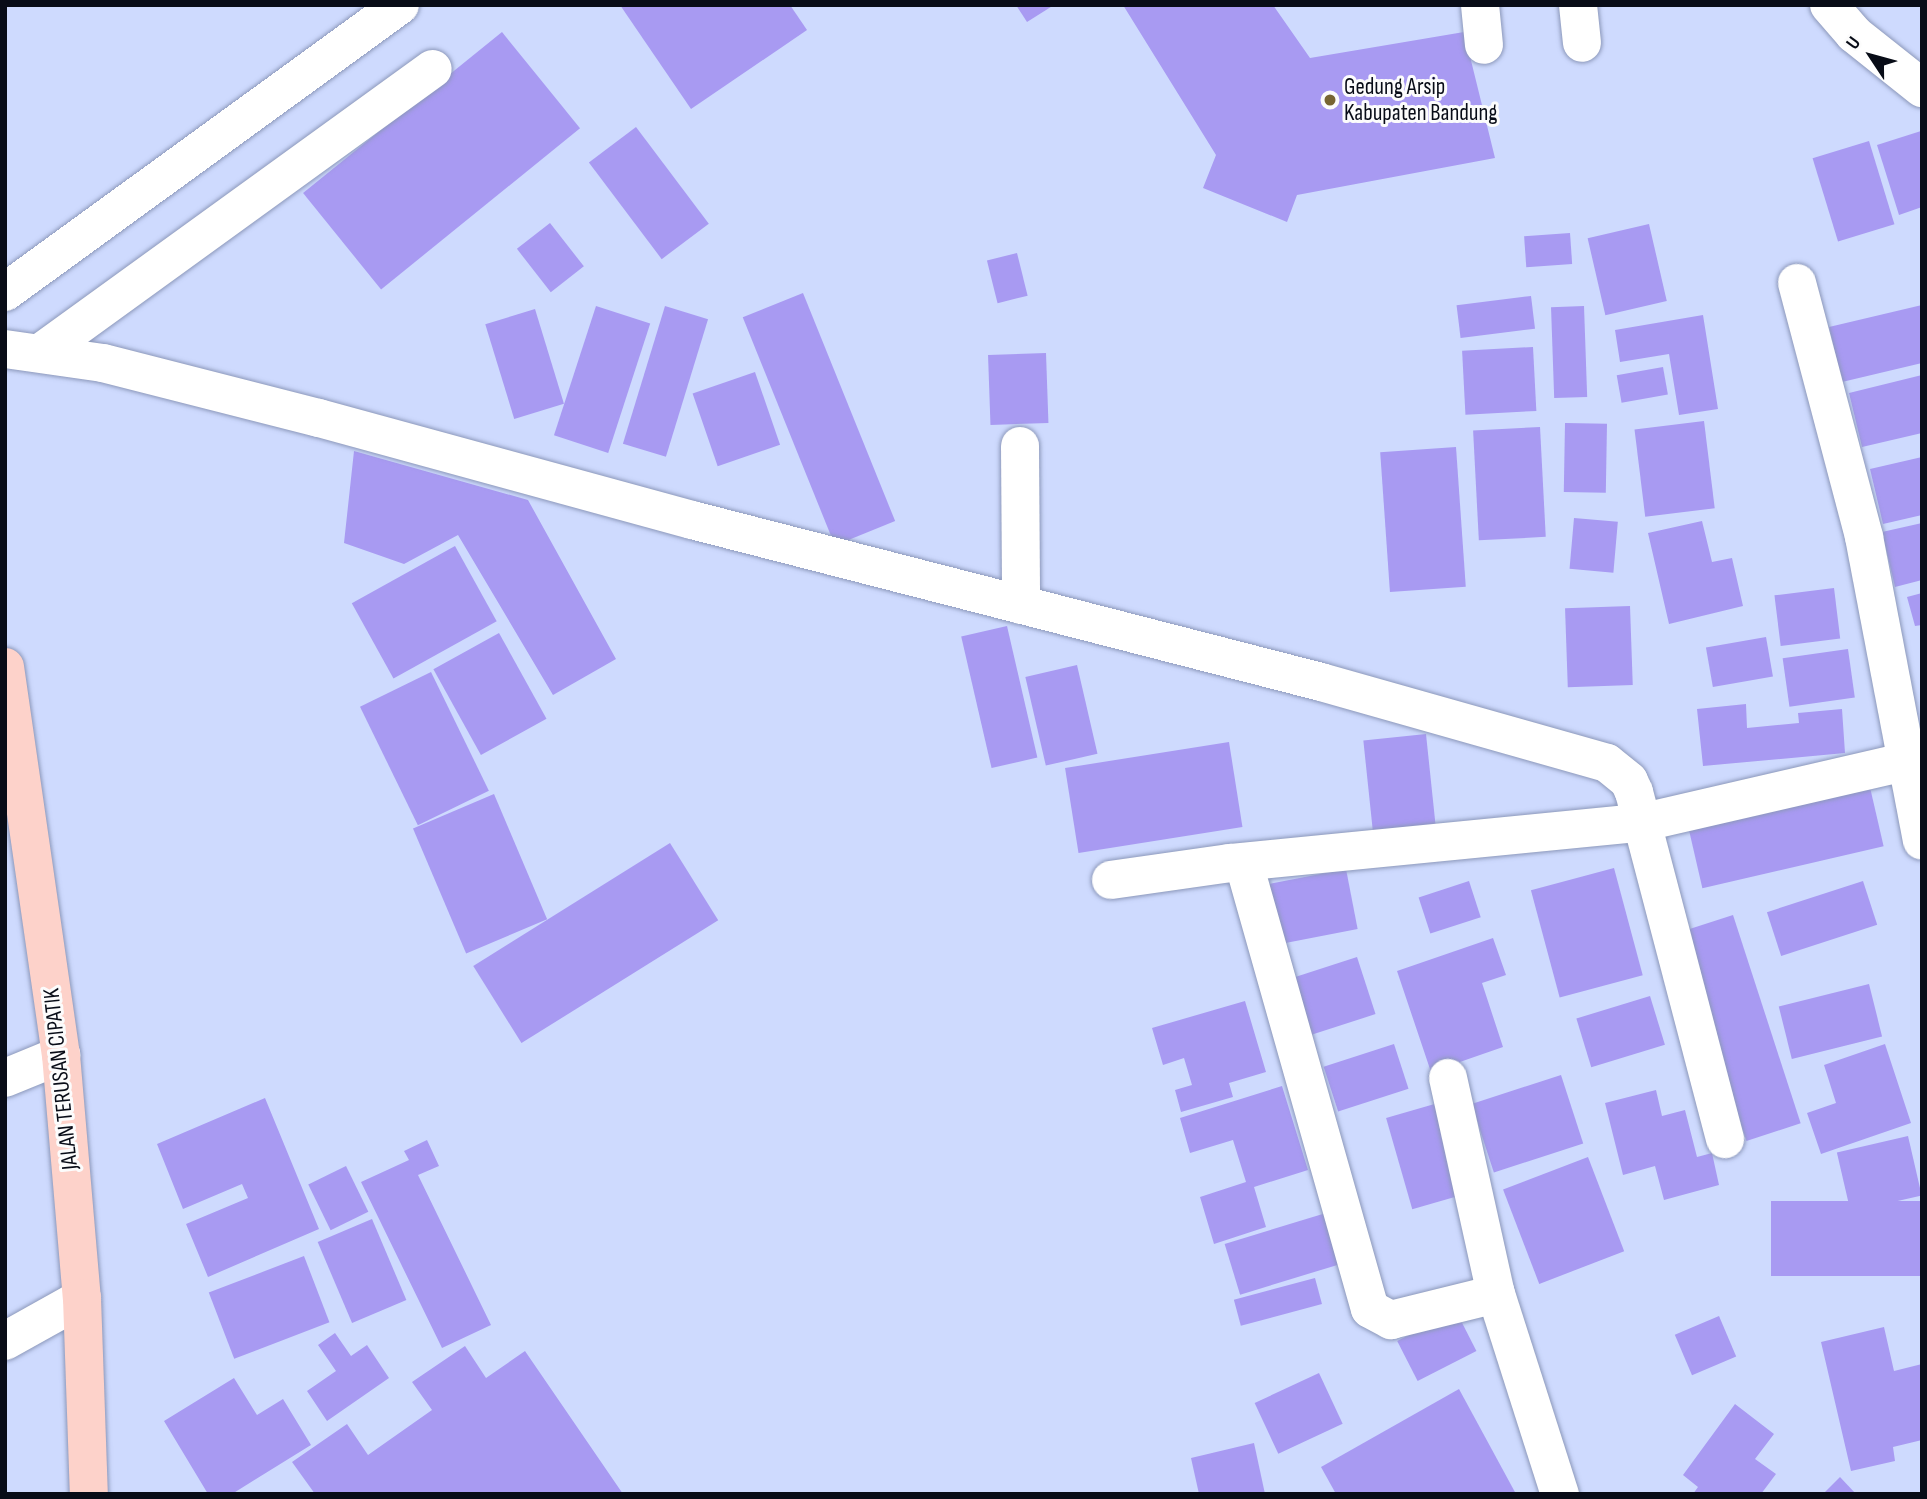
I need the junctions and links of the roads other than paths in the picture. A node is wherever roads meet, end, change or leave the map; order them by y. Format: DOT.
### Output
graph roads {
  1 [pos="400,5"];
  2 [pos="1480,5"];
  3 [pos="1578,5"];
  4 [pos="1829,5"];
  5 [pos="1582,43"];
  6 [pos="1483,45"];
  7 [pos="433,69"];
  8 [pos="1922,88"];
  9 [pos="1797,284"];
  10 [pos="5,292"];
  11 [pos="5,349"];
  12 [pos="43,351"];
  13 [pos="1020,446"];
  14 [pos="1021,605"];
  15 [pos="5,667"];
  16 [pos="1908,761"];
  17 [pos="1640,823"];
  18 [pos="1922,840"];
  19 [pos="1244,864"];
  20 [pos="1111,880"];
  21 [pos="61,1055"];
  22 [pos="5,1078"];
  23 [pos="1448,1078"];
  24 [pos="1725,1139"];
  25 [pos="1496,1294"];
  26 [pos="82,1298"];
  27 [pos="5,1341"];
  28 [pos="89,1494"];
  29 [pos="1560,1494"];
  1 -- 10 [label="street"];
  2 -- 6 [label="street"];
  3 -- 5 [label="street"];
  4 -- 8 [label="street"];
  7 -- 12 [label="street"];
  9 -- 16 [label="street"];
  11 -- 12 [label="street"];
  12 -- 14 [label="street"];
  13 -- 14 [label="street"];
  14 -- 17 [label="street"];
  15 -- 21 [label="main road, JALAN TERUSAN CIPATIK"];
  16 -- 17 [label="street"];
  16 -- 18 [label="street"];
  17 -- 19 [label="street"];
  17 -- 24 [label="street"];
  19 -- 20 [label="street"];
  19 -- 25 [label="street"];
  21 -- 22 [label="street"];
  21 -- 26 [label="main road, JALAN TERUSAN CIPATIK"];
  23 -- 25 [label="street"];
  25 -- 29 [label="street"];
  26 -- 27 [label="street"];
  26 -- 28 [label="main road, JALAN TERUSAN CIPATIK"];
}
